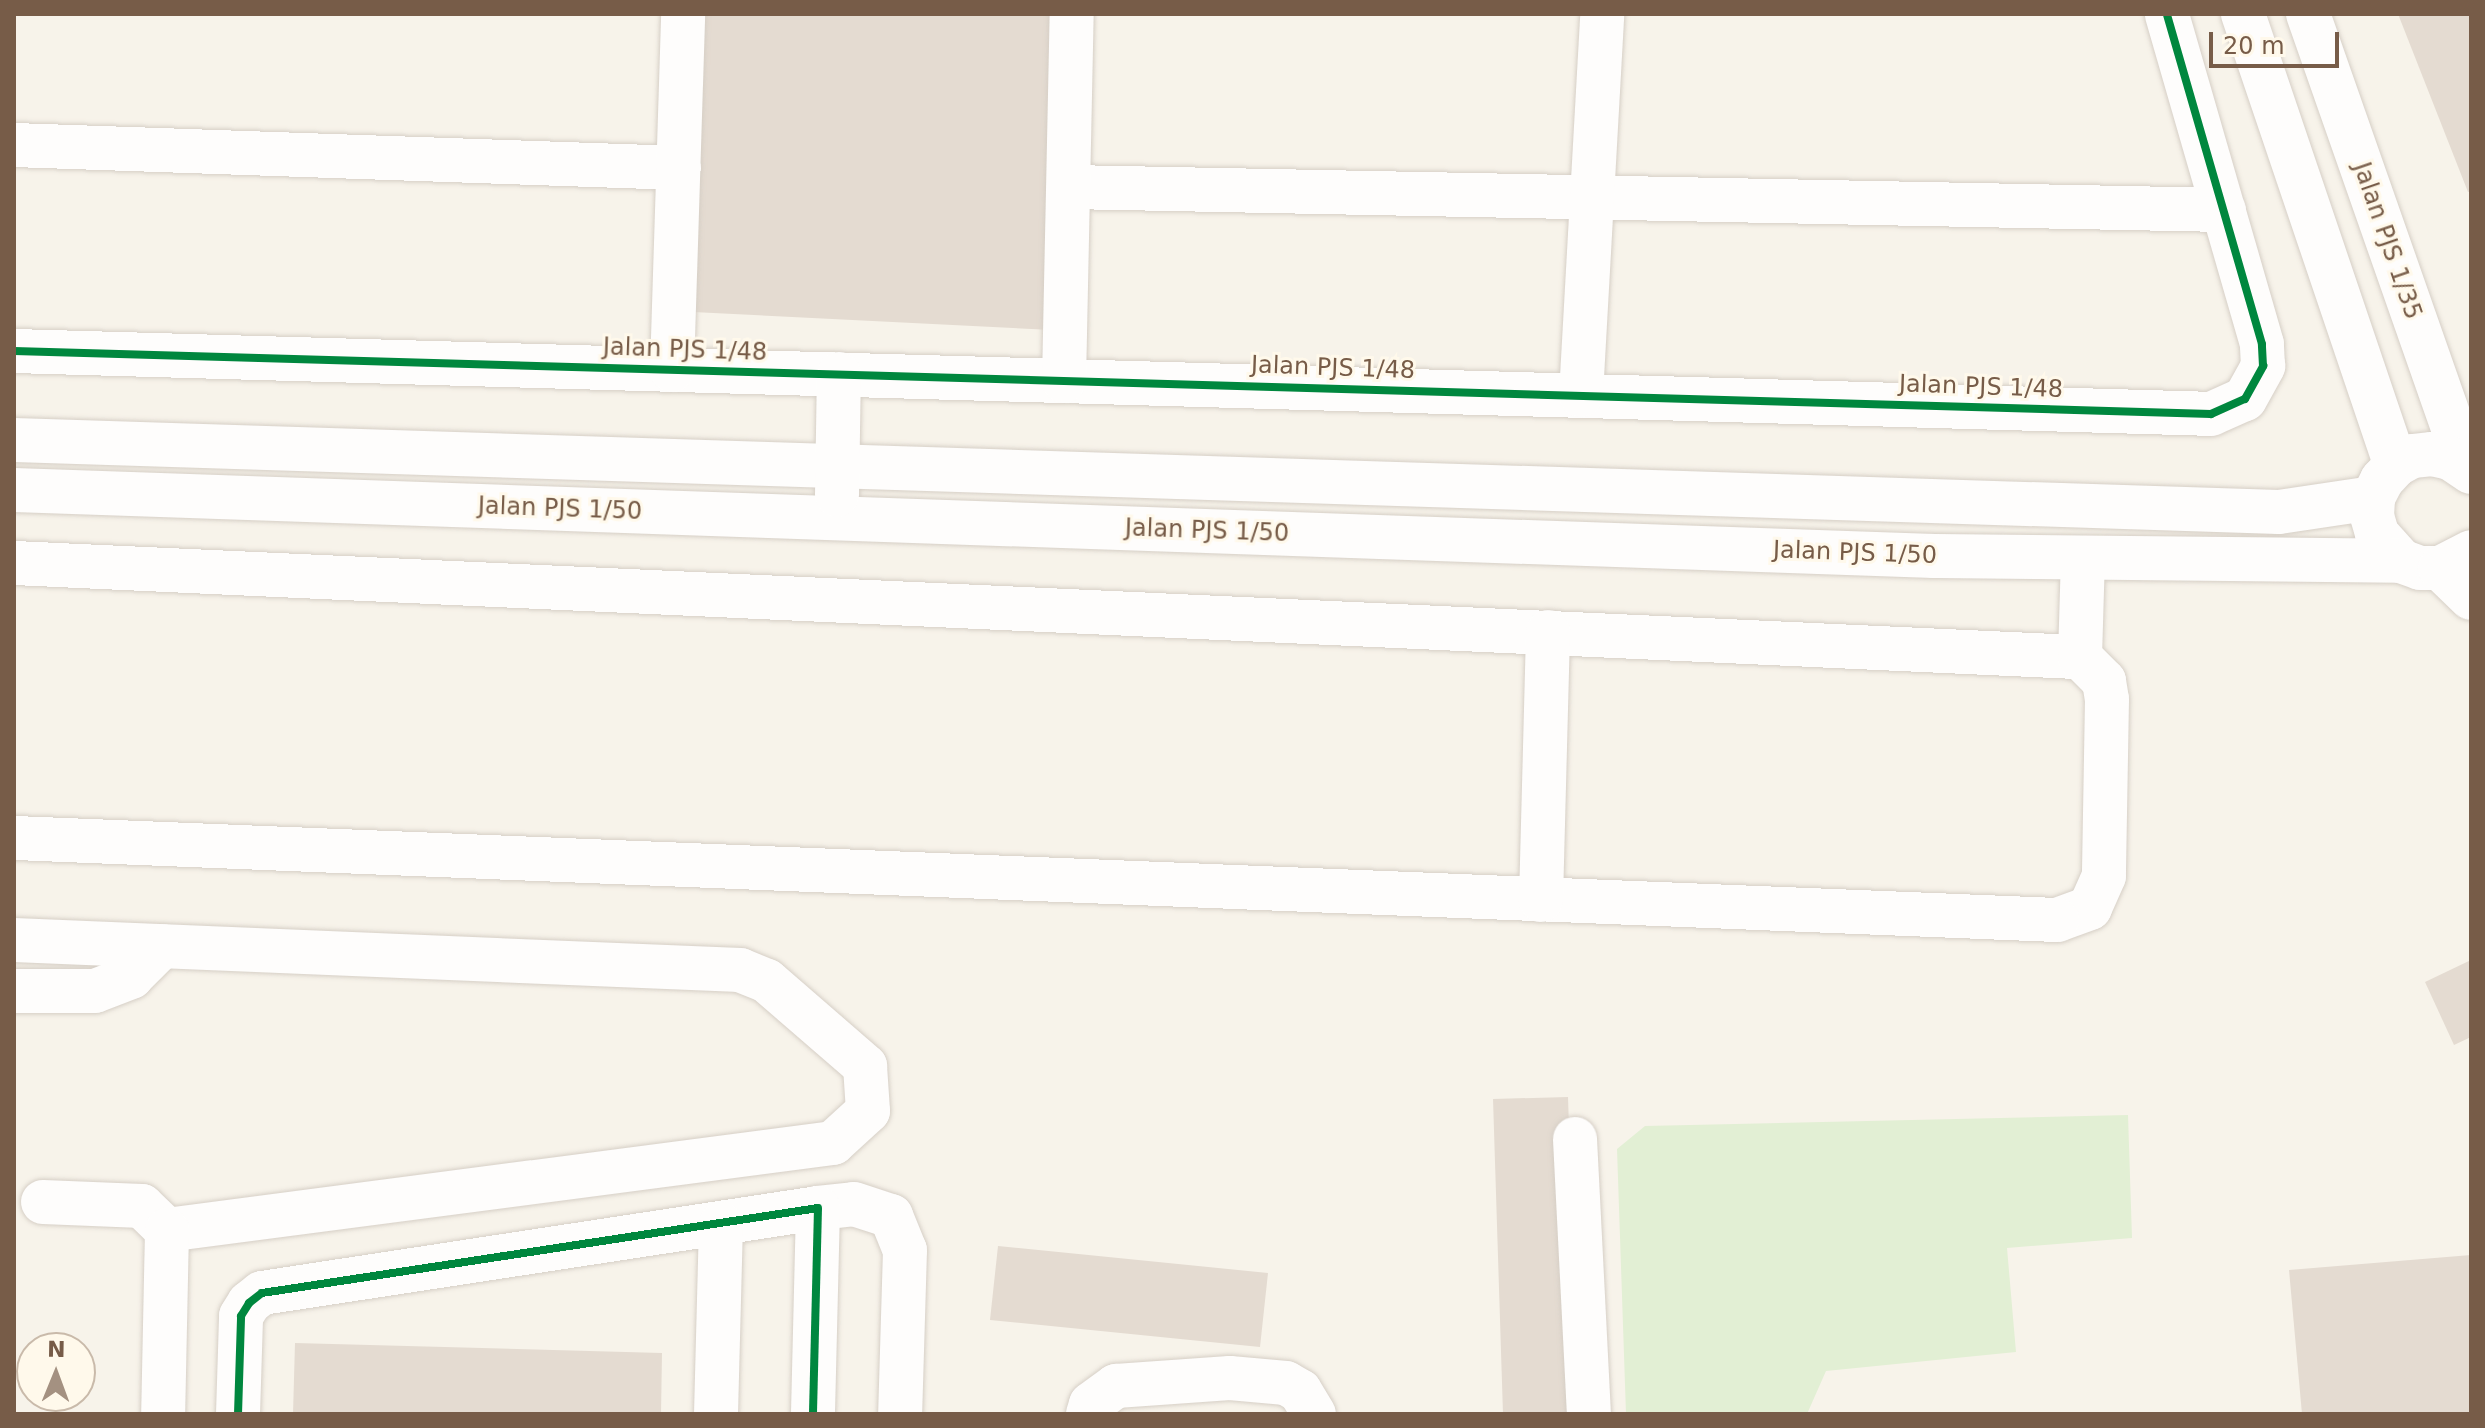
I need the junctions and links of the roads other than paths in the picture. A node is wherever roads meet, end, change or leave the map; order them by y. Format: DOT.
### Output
graph roads {
  1 [pos="683,14"];
  2 [pos="1072,14"];
  3 [pos="1602,14"];
  4 [pos="2167,14"];
  5 [pos="2243,14"];
  6 [pos="2308,14"];
  7 [pos="14,145"];
  8 [pos="679,168"];
  9 [pos="1069,187"];
  10 [pos="1591,196"];
  11 [pos="2224,210"];
  12 [pos="14,351"];
  13 [pos="672,370"];
  14 [pos="839,374"];
  15 [pos="1064,381"];
  16 [pos="1581,395"];
  17 [pos="14,440"];
  18 [pos="838,466"];
  19 [pos="2469,470"];
  20 [pos="2384,482"];
  21 [pos="14,490"];
  22 [pos="837,518"];
  23 [pos="2083,558"];
  24 [pos="14,563"];
  25 [pos="2446,570"];
  26 [pos="1548,632"];
  27 [pos="2080,657"];
  28 [pos="14,838"];
  29 [pos="1541,900"];
  30 [pos="14,940"];
  31 [pos="162,946"];
  32 [pos="14,991"];
  33 [pos="1575,1139"];
  34 [pos="43,1202"];
  35 [pos="818,1208"];
  36 [pos="721,1224"];
  37 [pos="167,1230"];
  38 [pos="163,1414"];
  39 [pos="238,1414"];
  40 [pos="716,1414"];
  41 [pos="813,1414"];
  42 [pos="900,1414"];
  43 [pos="1088,1414"];
  44 [pos="1314,1414"];
  45 [pos="1589,1414"];
  1 -- 8 [label="street"];
  2 -- 9 [label="street"];
  3 -- 10 [label="street"];
  4 -- 11 [label="street, Jalan PJS 1/48"];
  5 -- 20 [label="street"];
  6 -- 19 [label="street, Jalan PJS 1/35"];
  7 -- 8 [label="street"];
  8 -- 13 [label="street"];
  9 -- 10 [label="street"];
  9 -- 15 [label="street"];
  10 -- 11 [label="street"];
  10 -- 16 [label="street"];
  11 -- 16 [label="street, Jalan PJS 1/48"];
  12 -- 13 [label="street, Jalan PJS 1/48"];
  13 -- 14 [label="street, Jalan PJS 1/48"];
  14 -- 15 [label="street, Jalan PJS 1/48"];
  14 -- 18 [label="street"];
  15 -- 16 [label="street, Jalan PJS 1/48"];
  17 -- 18 [label="street"];
  18 -- 20 [label="street"];
  18 -- 22 [label="street"];
  19 -- 20 [label="street"];
  20 -- 25 [label="street"];
  21 -- 22 [label="street, Jalan PJS 1/50"];
  22 -- 23 [label="street, Jalan PJS 1/50"];
  23 -- 25 [label="street, Jalan PJS 1/50"];
  23 -- 27 [label="street"];
  24 -- 26 [label="street"];
  26 -- 27 [label="street"];
  26 -- 29 [label="street"];
  27 -- 29 [label="street"];
  28 -- 29 [label="street"];
  30 -- 31 [label="street"];
  31 -- 32 [label="street"];
  31 -- 37 [label="street"];
  33 -- 45 [label="street"];
  34 -- 37 [label="street"];
  35 -- 36 [label="street"];
  35 -- 41 [label="street"];
  35 -- 42 [label="street"];
  36 -- 39 [label="street"];
  36 -- 40 [label="street"];
  37 -- 38 [label="street"];
  43 -- 44 [label="street"];
}
